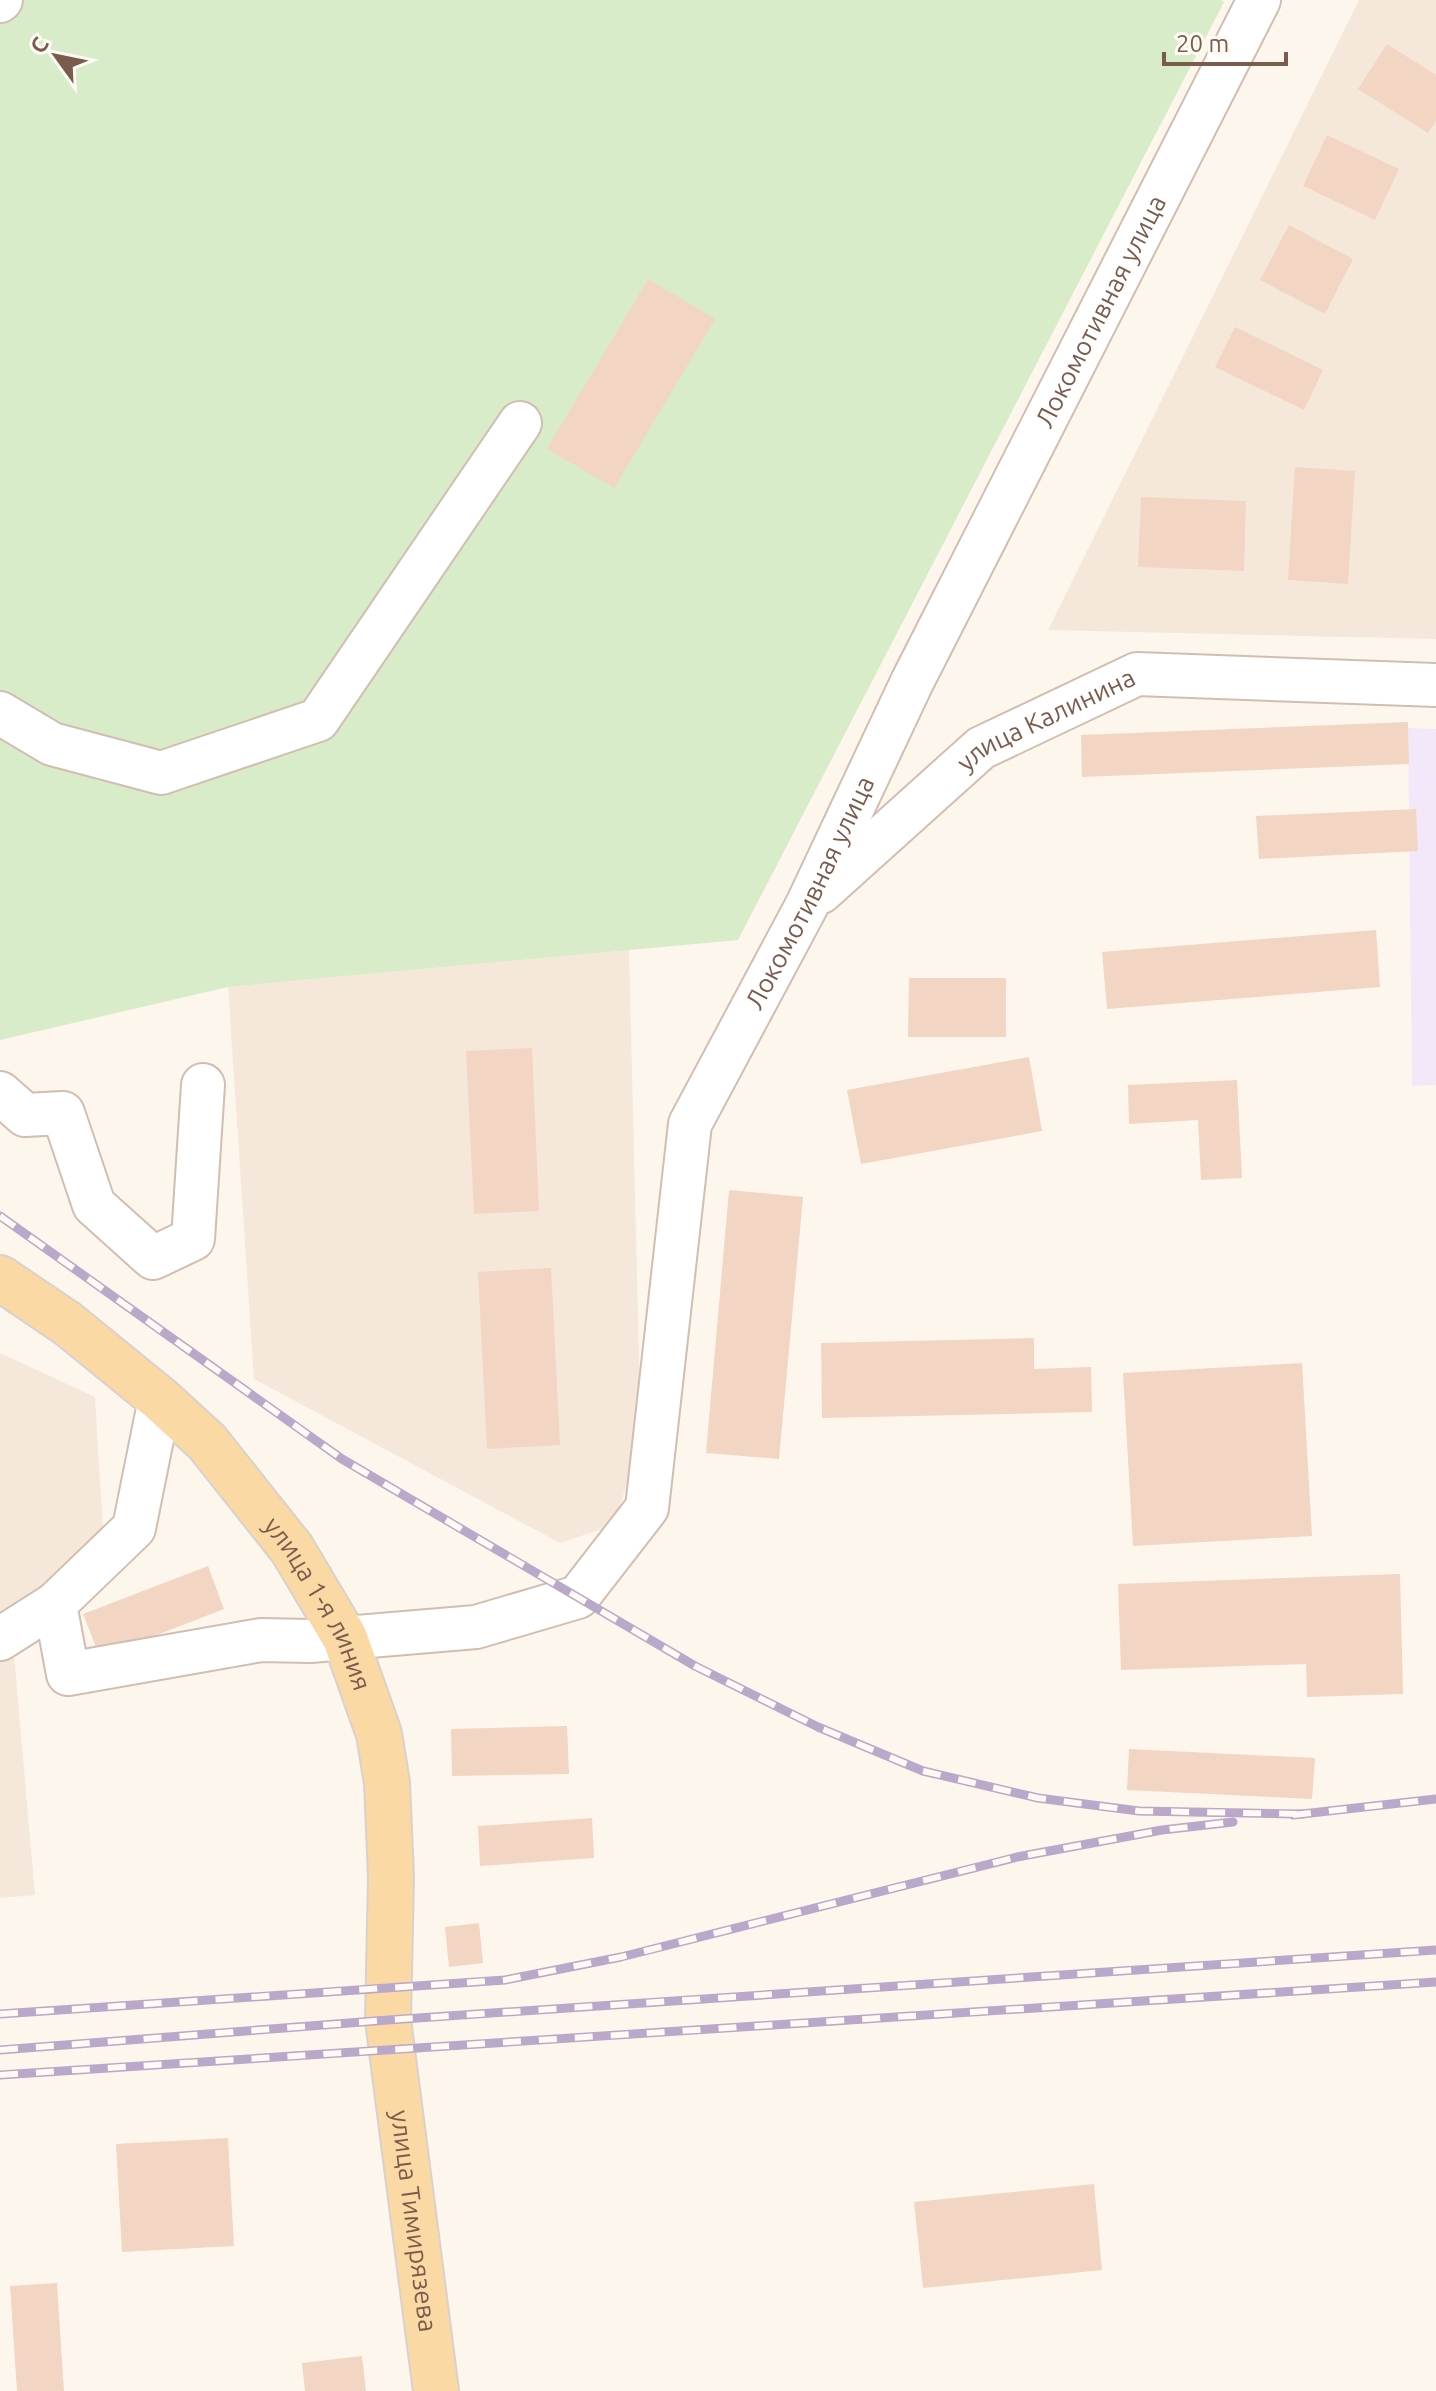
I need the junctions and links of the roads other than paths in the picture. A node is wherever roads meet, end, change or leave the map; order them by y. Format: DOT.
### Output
graph roads {
  1 [pos="1259,0"];
  2 [pos="520,423"];
  3 [pos="1436,685"];
  4 [pos="0,713"];
  5 [pos="807,905"];
  6 [pos="203,1085"];
  7 [pos="0,1093"];
  8 [pos="0,1278"];
  9 [pos="160,1399"];
  10 [pos="55,1604"];
  11 [pos="345,1638"];
  12 [pos="0,1639"];
  13 [pos="391,2051"];
  14 [pos="436,2391"];
  1 -- 5 [label="street, Локомотивная улица"];
  2 -- 4 [label="street"];
  3 -- 5 [label="street, улица Калинина"];
  5 -- 11 [label="street, Локомотивная улица"];
  6 -- 7 [label="street"];
  8 -- 9 [label="main road, улица 1-я линия"];
  9 -- 10 [label="street"];
  9 -- 11 [label="main road, улица 1-я линия"];
  10 -- 11 [label="street, Локомотивная улица"];
  10 -- 12 [label="street"];
  11 -- 13 [label="main road, улица 1-я линия"];
  13 -- 14 [label="main road, улица Тимирязева"];
}
